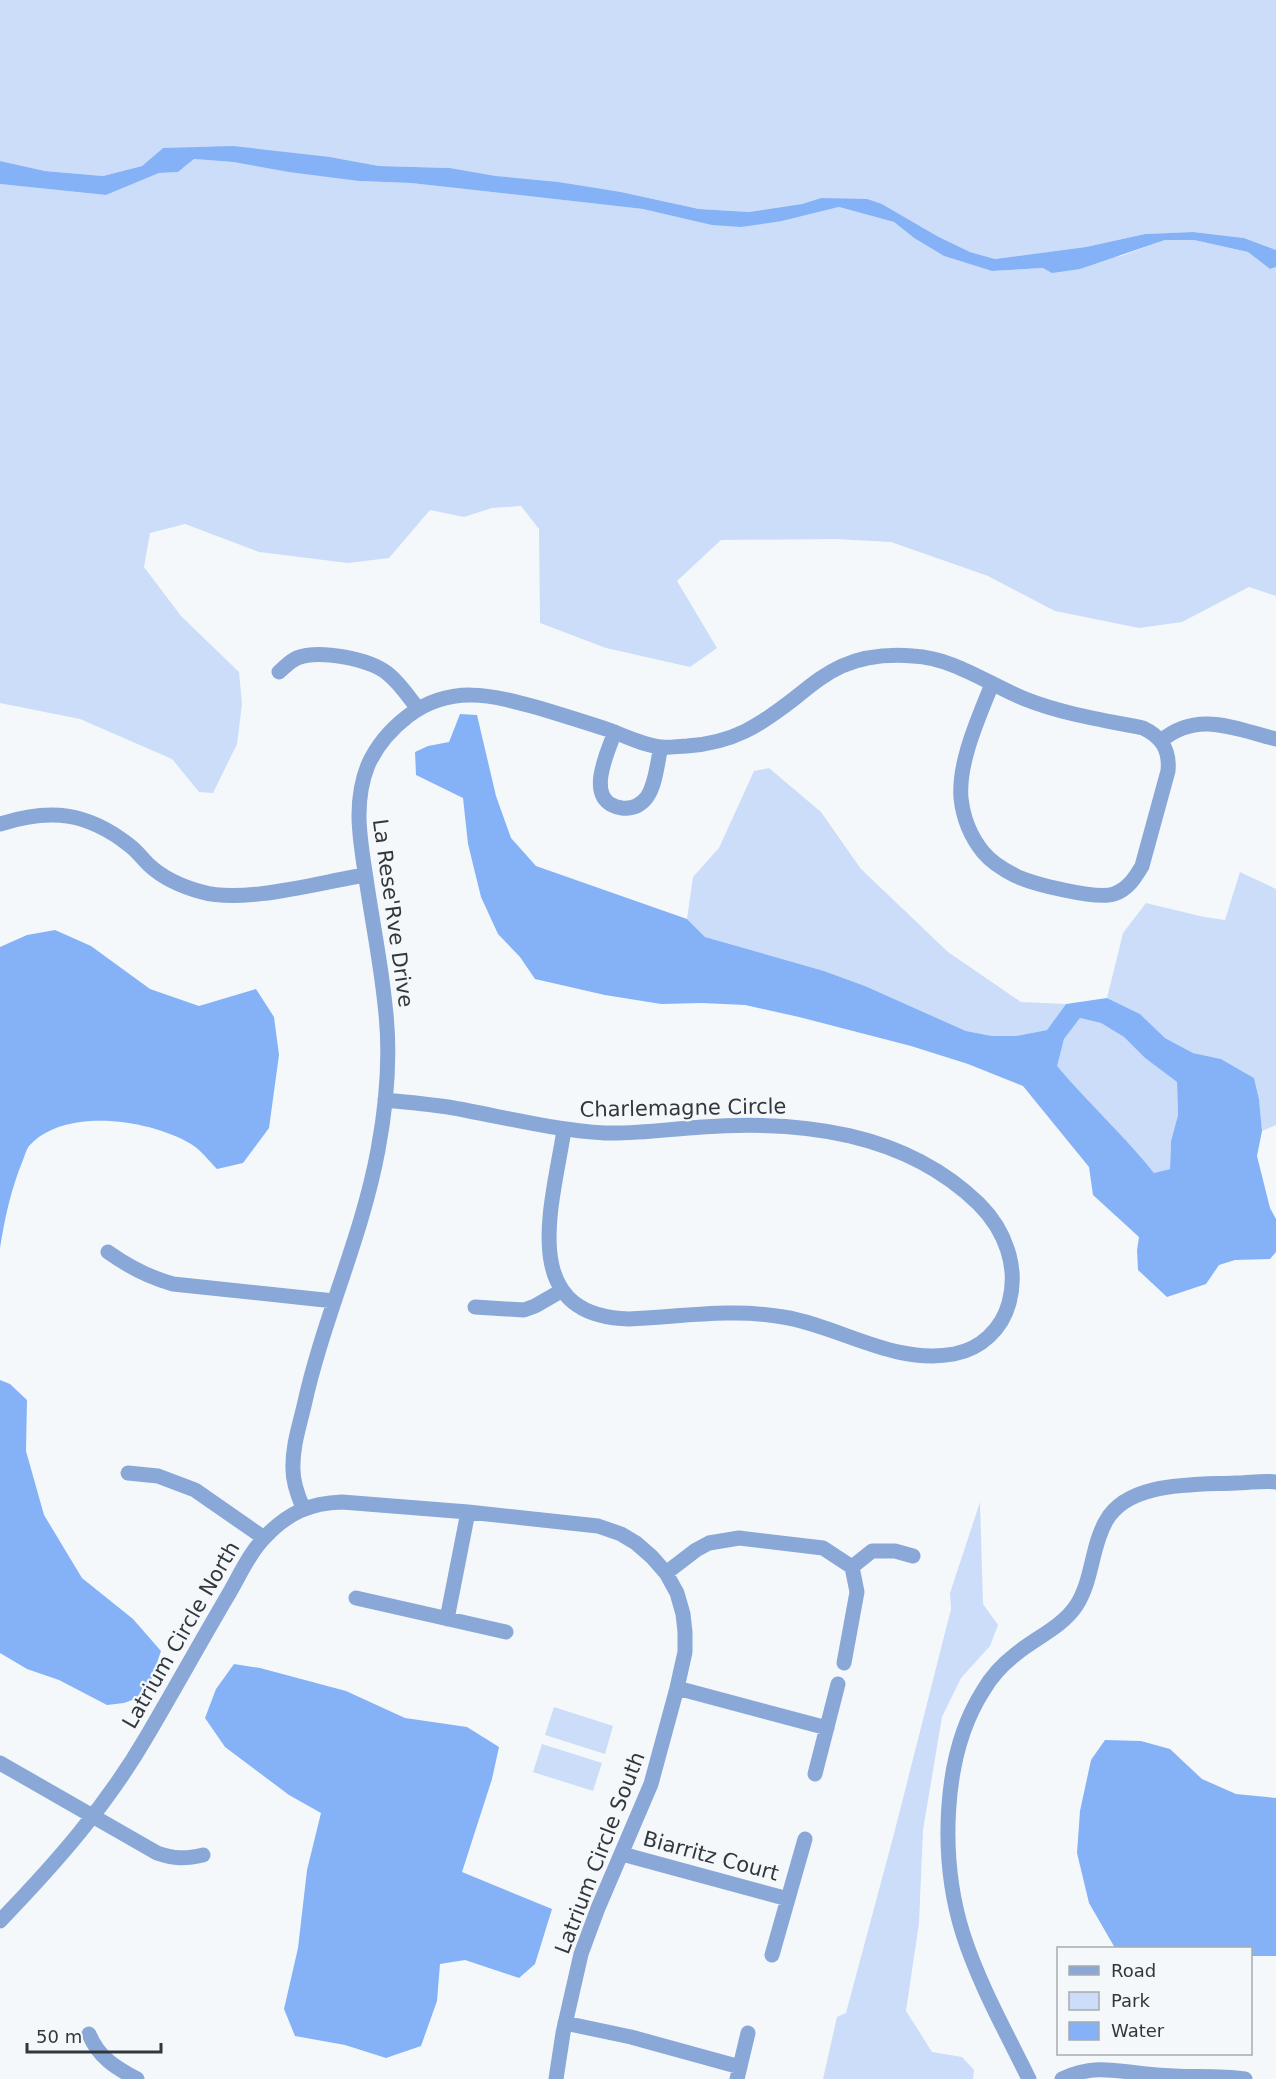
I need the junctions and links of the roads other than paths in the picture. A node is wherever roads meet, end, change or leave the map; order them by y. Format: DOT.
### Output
graph roads {
  1 [pos="279,672"];
  2 [pos="992,684"];
  3 [pos="418,708"];
  4 [pos="615,732"];
  5 [pos="1276,739"];
  6 [pos="1161,741"];
  7 [pos="660,747"];
  8 [pos="0,824"];
  9 [pos="365,874"];
  10 [pos="385,1100"];
  11 [pos="564,1130"];
  12 [pos="108,1252"];
  13 [pos="561,1291"];
  14 [pos="334,1301"];
  15 [pos="476,1307"];
  16 [pos="128,1473"];
  17 [pos="1276,1482"];
  18 [pos="303,1508"];
  19 [pos="468,1512"];
  20 [pos="264,1538"];
  21 [pos="913,1556"];
  22 [pos="852,1567"];
  23 [pos="666,1573"];
  24 [pos="356,1598"];
  25 [pos="447,1619"];
  26 [pos="506,1632"];
  27 [pos="844,1663"];
  28 [pos="838,1684"];
  29 [pos="677,1688"];
  30 [pos="827,1728"];
  31 [pos="0,1763"];
  32 [pos="815,1774"];
  33 [pos="93,1817"];
  34 [pos="805,1839"];
  35 [pos="622,1854"];
  36 [pos="202,1855"];
  37 [pos="788,1899"];
  38 [pos="0,1921"];
  39 [pos="772,1955"];
  40 [pos="565,2024"];
  41 [pos="748,2033"];
  42 [pos="89,2034"];
  43 [pos="738,2073"];
  44 [pos="137,2079"];
  45 [pos="556,2079"];
  46 [pos="1029,2079"];
  47 [pos="1062,2079"];
  48 [pos="1245,2079"];
  1 -- 3 [label="street"];
  2 -- 6 [label="street, La Rese'Rve Drive"];
  2 -- 6 [label="street"];
  2 -- 7 [label="street, La Rese'Rve Drive"];
  3 -- 4 [label="street, La Rese'Rve Drive"];
  3 -- 9 [label="street, La Rese'Rve Drive"];
  4 -- 7 [label="street, La Rese'Rve Drive"];
  4 -- 7 [label="street"];
  5 -- 6 [label="street"];
  8 -- 9 [label="street"];
  9 -- 10 [label="street, La Rese'Rve Drive"];
  10 -- 11 [label="street, Charlemagne Circle"];
  10 -- 14 [label="street, La Rese'Rve Drive"];
  11 -- 13 [label="street, Charlemagne Circle"];
  11 -- 13 [label="street, Charlemagne Circle"];
  12 -- 14 [label="street"];
  13 -- 15 [label="street"];
  14 -- 18 [label="street, La Rese'Rve Drive"];
  16 -- 20 [label="street"];
  17 -- 46 [label="street"];
  18 -- 19 [label="street, Latrium Circle North"];
  18 -- 20 [label="street, Latrium Circle North"];
  19 -- 23 [label="street, Latrium Circle South"];
  19 -- 25 [label="street"];
  20 -- 33 [label="street, Latrium Circle North"];
  21 -- 22 [label="street"];
  22 -- 23 [label="street"];
  22 -- 27 [label="street"];
  23 -- 29 [label="street, Latrium Circle South"];
  24 -- 25 [label="street"];
  25 -- 26 [label="street"];
  28 -- 30 [label="street"];
  29 -- 30 [label="street"];
  29 -- 35 [label="street, Latrium Circle South"];
  30 -- 32 [label="street"];
  31 -- 33 [label="street"];
  33 -- 36 [label="street"];
  33 -- 38 [label="street, Latrium Circle North"];
  34 -- 37 [label="street, Biarritz Court"];
  35 -- 37 [label="street, Biarritz Court"];
  35 -- 40 [label="street, Latrium Circle South"];
  37 -- 39 [label="street, Biarritz Court"];
  40 -- 43 [label="street"];
  40 -- 45 [label="street, Latrium Circle South"];
  41 -- 43 [label="street"];
  42 -- 44 [label="street"];
  47 -- 48 [label="street"];
}
